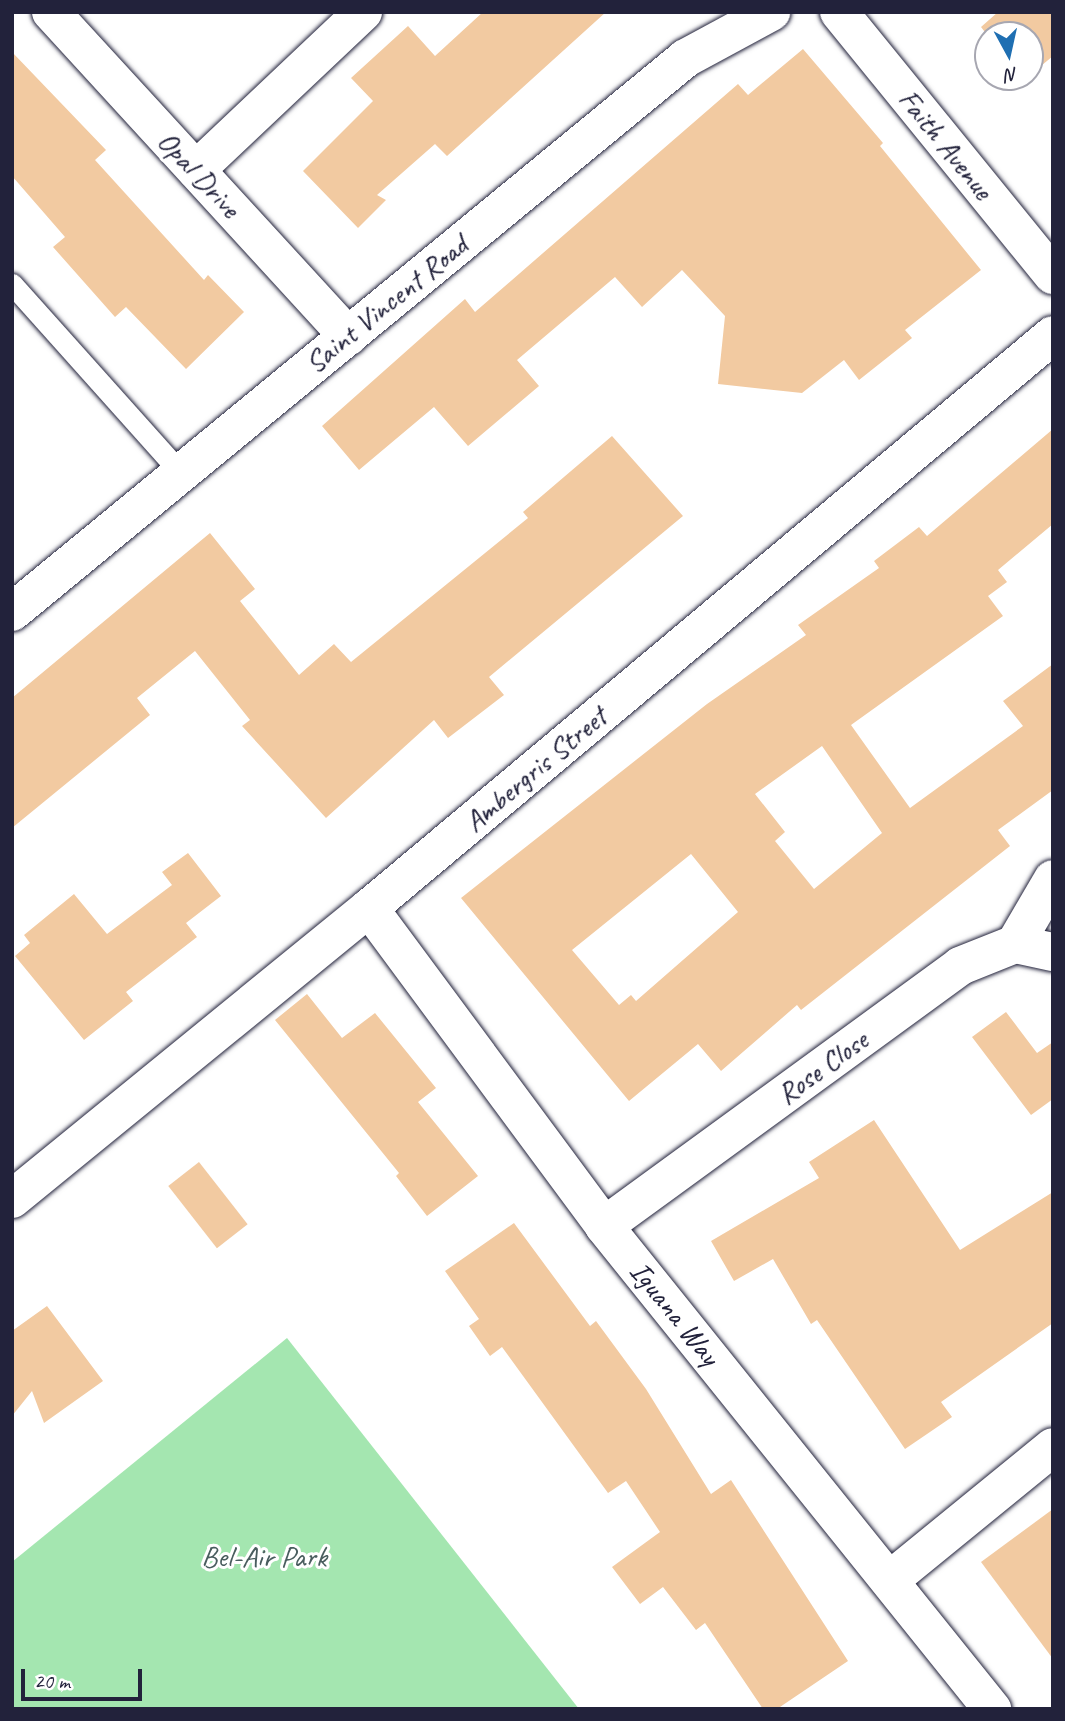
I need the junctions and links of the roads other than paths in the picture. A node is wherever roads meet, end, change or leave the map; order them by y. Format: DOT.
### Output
graph roads {
  1 [pos="51,12"];
  2 [pos="363,12"];
  3 [pos="771,12"];
  4 [pos="839,12"];
  5 [pos="195,170"];
  6 [pos="1053,275"];
  7 [pos="12,284"];
  8 [pos="1053,335"];
  9 [pos="348,336"];
  10 [pos="181,473"];
  11 [pos="12,612"];
  12 [pos="1053,879"];
  13 [pos="369,908"];
  14 [pos="1015,944"];
  15 [pos="1053,951"];
  16 [pos="12,1199"];
  17 [pos="604,1226"];
  18 [pos="1053,1447"];
  19 [pos="891,1580"];
  20 [pos="992,1709"];
  1 -- 5 [label="street, Opal Drive"];
  2 -- 5 [label="street"];
  3 -- 9 [label="street, Saint Vincent Road"];
  4 -- 6 [label="street, Faith Avenue"];
  5 -- 9 [label="street, Opal Drive"];
  7 -- 10 [label="lane"];
  8 -- 13 [label="street, Ambergris Street"];
  9 -- 10 [label="street, Saint Vincent Road"];
  10 -- 11 [label="street, Saint Vincent Road"];
  12 -- 14 [label="street"];
  13 -- 16 [label="street, Ambergris Street"];
  13 -- 17 [label="street, Iguana Way"];
  14 -- 15 [label="street"];
  14 -- 17 [label="street, Rose Close"];
  17 -- 19 [label="street, Iguana Way"];
  18 -- 19 [label="street"];
  19 -- 20 [label="street, Iguana Way"];
}
